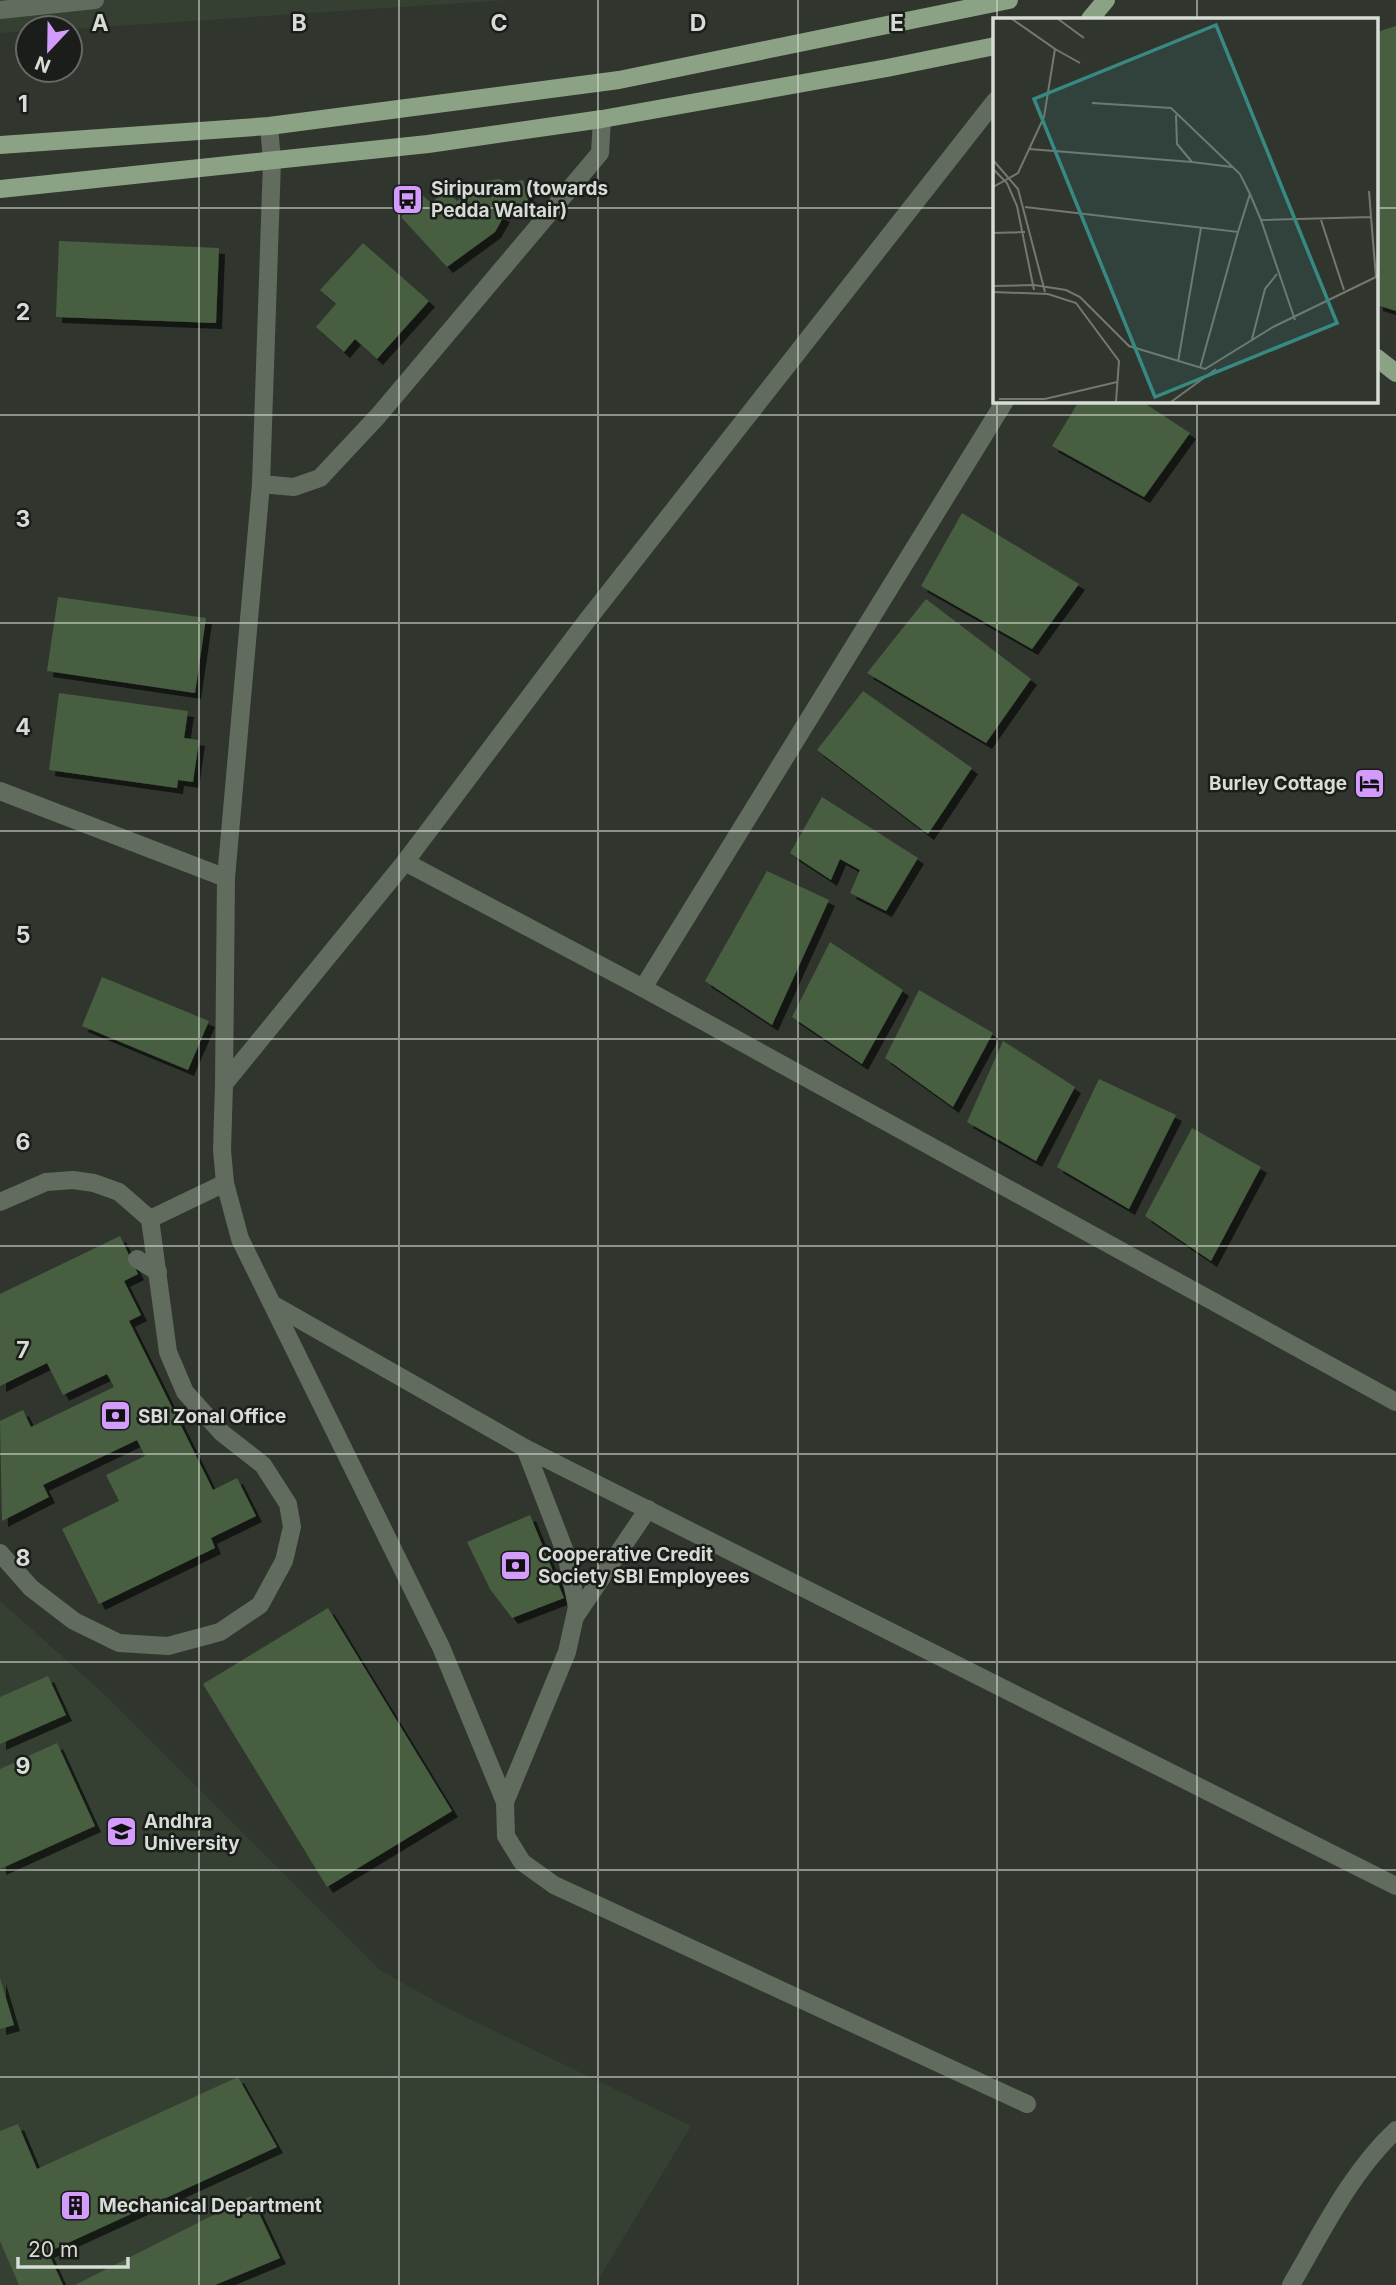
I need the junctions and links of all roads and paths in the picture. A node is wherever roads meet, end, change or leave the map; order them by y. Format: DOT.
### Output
graph roads {
  1 [pos="95,0"];
  2 [pos="1009,0"];
  3 [pos="1106,0"];
  4 [pos="0,10"];
  5 [pos="1091,18"];
  6 [pos="993,46"];
  7 [pos="993,104"];
  8 [pos="602,119"];
  9 [pos="270,126"];
  10 [pos="0,145"];
  11 [pos="272,162"];
  12 [pos="0,189"];
  13 [pos="1378,359"];
  14 [pos="1396,373"];
  15 [pos="1004,402"];
  16 [pos="261,484"];
  17 [pos="0,791"];
  18 [pos="405,862"];
  19 [pos="226,878"];
  20 [pos="643,988"];
  21 [pos="224,1084"];
  22 [pos="225,1183"];
  23 [pos="0,1202"];
  24 [pos="150,1219"];
  25 [pos="137,1259"];
  26 [pos="158,1272"];
  27 [pos="274,1304"];
  28 [pos="1396,1402"];
  29 [pos="525,1448"];
  30 [pos="648,1509"];
  31 [pos="0,1553"];
  32 [pos="573,1620"];
  33 [pos="505,1802"];
  34 [pos="1396,1886"];
  35 [pos="1027,2104"];
  36 [pos="1396,2130"];
  37 [pos="1291,2285"];
  1 -- 4 [label="street"];
  2 -- 9 [label="main road"];
  3 -- 5 [label="main road"];
  6 -- 8 [label="main road"];
  7 -- 18 [label="street"];
  8 -- 11 [label="main road"];
  8 -- 16 [label="street"];
  9 -- 10 [label="main road"];
  9 -- 11 [label="street"];
  11 -- 12 [label="main road"];
  11 -- 16 [label="street"];
  13 -- 14 [label="main road"];
  15 -- 20 [label="street"];
  16 -- 19 [label="street"];
  17 -- 19 [label="street"];
  18 -- 20 [label="street"];
  18 -- 21 [label="street"];
  19 -- 21 [label="street"];
  20 -- 28 [label="street"];
  21 -- 22 [label="street"];
  22 -- 24 [label="street"];
  22 -- 27 [label="street"];
  23 -- 24 [label="street"];
  24 -- 26 [label="street"];
  25 -- 26 [label="street"];
  26 -- 31 [label="street"];
  27 -- 29 [label="street"];
  27 -- 33 [label="street"];
  29 -- 30 [label="street"];
  29 -- 32 [label="street"];
  30 -- 32 [label="street"];
  30 -- 34 [label="street"];
  32 -- 33 [label="street"];
  33 -- 35 [label="street"];
  36 -- 37 [label="street"];
}
